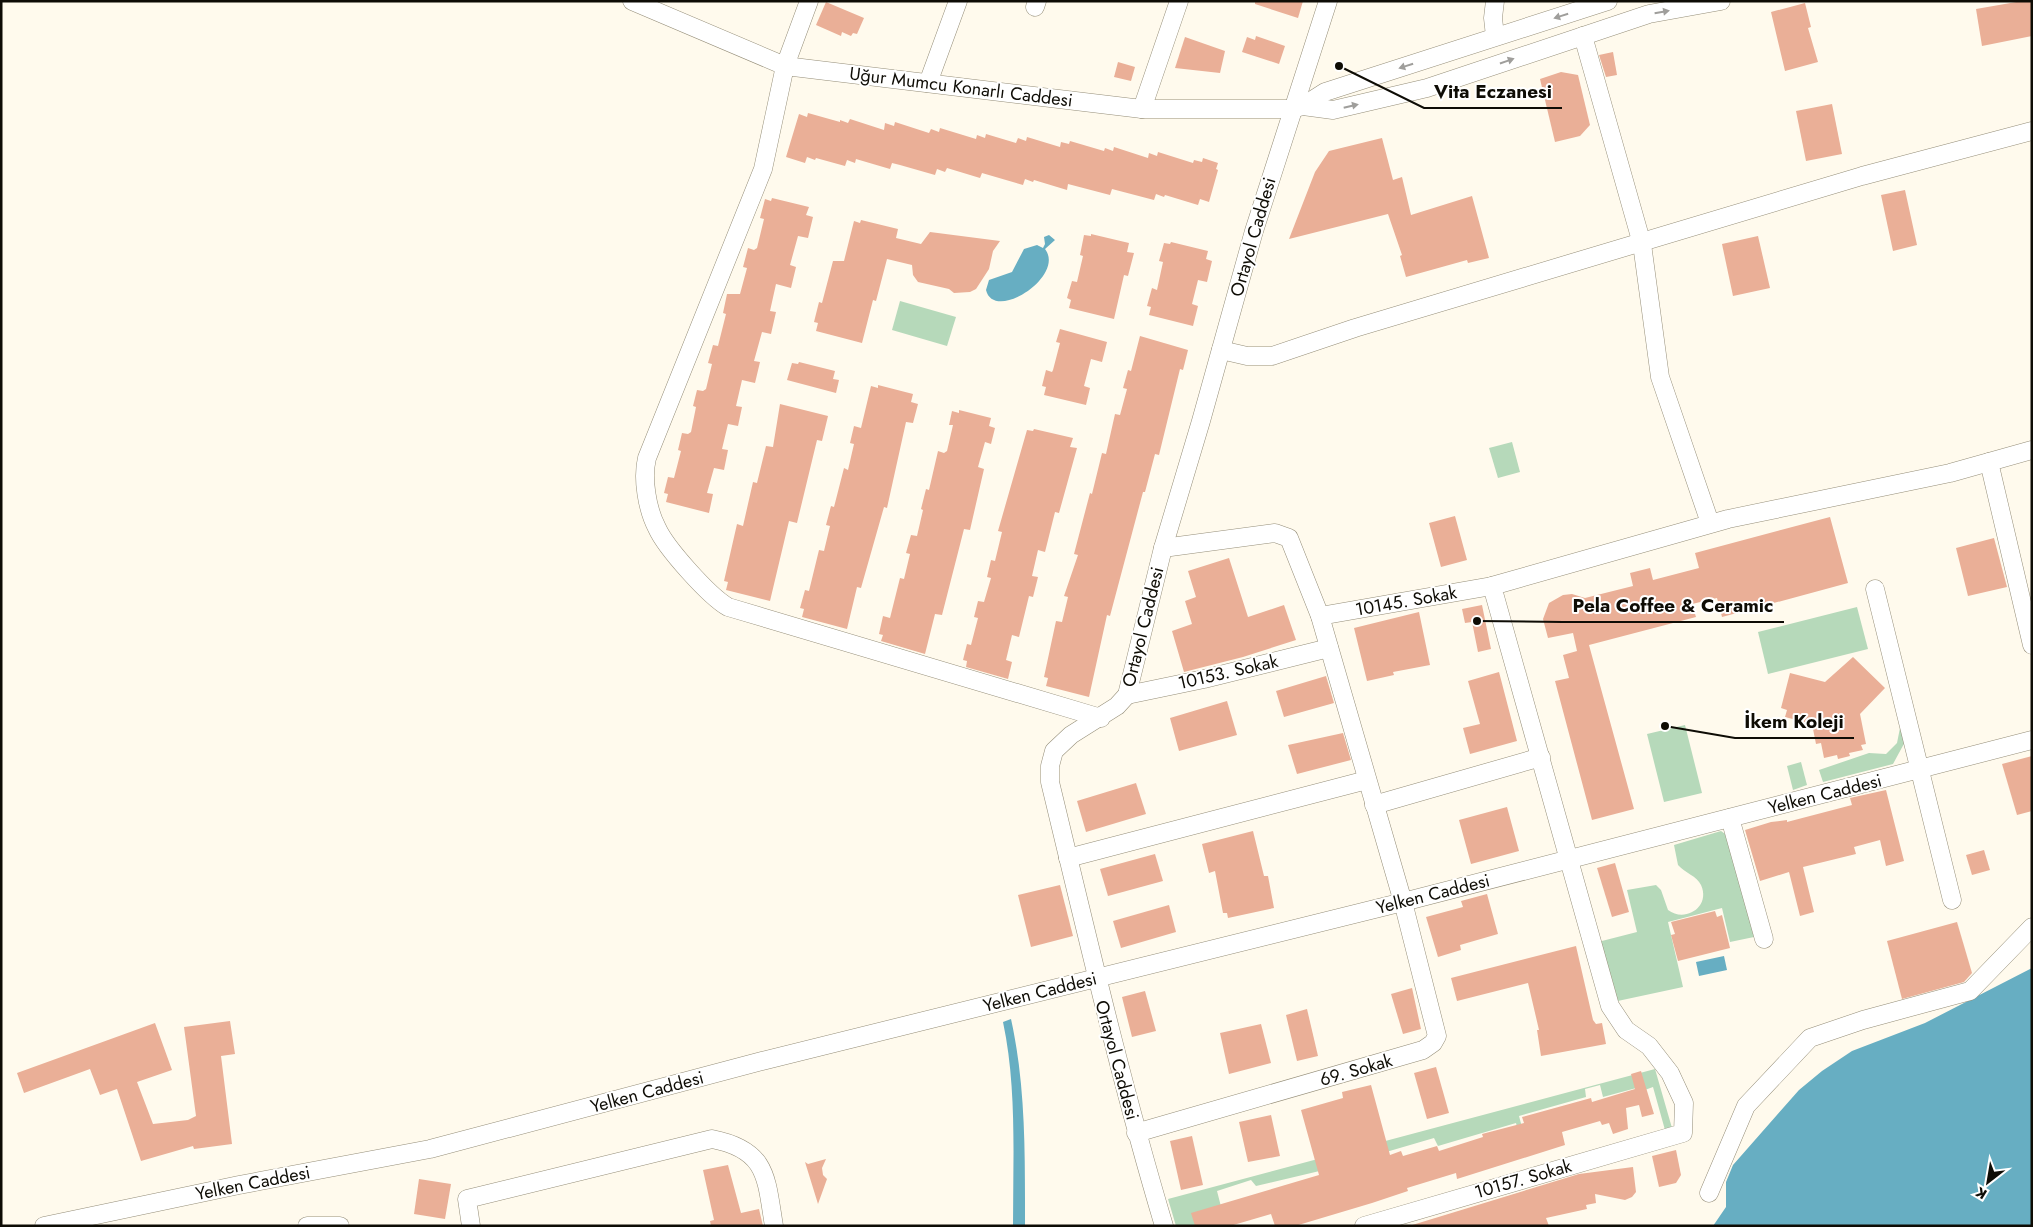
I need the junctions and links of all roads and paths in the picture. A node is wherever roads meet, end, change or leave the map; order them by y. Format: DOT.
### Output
graph roads {
  1 [pos="632,1"];
  2 [pos="809,1"];
  3 [pos="958,1"];
  4 [pos="1179,1"];
  5 [pos="1328,1"];
  6 [pos="1496,1"];
  7 [pos="1608,1"];
  8 [pos="1721,1"];
  9 [pos="653,5"];
  10 [pos="1495,36"];
  11 [pos="1583,36"];
  12 [pos="785,66"];
  13 [pos="928,83"];
  14 [pos="1297,107"];
  15 [pos="1142,109"];
  16 [pos="2032,131"];
  17 [pos="1642,244"];
  18 [pos="1221,350"];
  19 [pos="2032,450"];
  20 [pos="1989,462"];
  21 [pos="1710,523"];
  22 [pos="1163,548"];
  23 [pos="1492,586"];
  24 [pos="1875,589"];
  25 [pos="1320,616"];
  26 [pos="2032,644"];
  27 [pos="1329,648"];
  28 [pos="1127,694"];
  29 [pos="1101,718"];
  30 [pos="2032,740"];
  31 [pos="1541,757"];
  32 [pos="1921,770"];
  33 [pos="1367,780"];
  34 [pos="1374,804"];
  35 [pos="1730,818"];
  36 [pos="1068,858"];
  37 [pos="1570,858"];
  38 [pos="1952,900"];
  39 [pos="1403,902"];
  40 [pos="2032,927"];
  41 [pos="1764,939"];
  42 [pos="1096,978"];
  43 [pos="1136,1133"];
  44 [pos="1709,1193"];
  45 [pos="44,1226"];
  46 [pos="307,1226"];
  47 [pos="340,1226"];
  48 [pos="471,1226"];
  49 [pos="774,1226"];
  50 [pos="1164,1226"];
  51 [pos="1364,1226"];
  1 -- 9 [label="street, Uğur Mumcu Konarlı Caddesi"];
  2 -- 12 [label="street"];
  3 -- 13 [label="street"];
  4 -- 15 [label="street"];
  5 -- 14 [label="street, Ortayol Caddesi"];
  6 -- 10 [label="street"];
  7 -- 10 [label="street, one-way"];
  11 -- 8 [label="street, Uğur Mumcu Konarlı Caddesi, one-way"];
  9 -- 12 [label="street, Uğur Mumcu Konarlı Caddesi"];
  10 -- 14 [label="street, one-way"];
  14 -- 11 [label="street, Uğur Mumcu Konarlı Caddesi, one-way"];
  11 -- 17 [label="street"];
  12 -- 13 [label="street, Uğur Mumcu Konarlı Caddesi"];
  12 -- 29 [label="street"];
  13 -- 15 [label="street, Uğur Mumcu Konarlı Caddesi"];
  14 -- 15 [label="street, Uğur Mumcu Konarlı Caddesi"];
  14 -- 18 [label="street, Ortayol Caddesi"];
  16 -- 17 [label="street"];
  17 -- 18 [label="street"];
  17 -- 21 [label="street"];
  18 -- 22 [label="street, Ortayol Caddesi"];
  19 -- 20 [label="street, 10145. Sokak"];
  20 -- 21 [label="street, 10145. Sokak"];
  20 -- 26 [label="street"];
  21 -- 23 [label="street, 10145. Sokak"];
  22 -- 25 [label="street, 69. Sokak"];
  22 -- 28 [label="street, Ortayol Caddesi"];
  23 -- 25 [label="street, 10145. Sokak"];
  23 -- 31 [label="street"];
  24 -- 32 [label="street"];
  25 -- 27 [label="street, 69. Sokak"];
  27 -- 28 [label="street, 10153. Sokak"];
  27 -- 33 [label="street, 69. Sokak"];
  28 -- 29 [label="street, Ortayol Caddesi"];
  29 -- 36 [label="street, Ortayol Caddesi"];
  30 -- 32 [label="street, Yelken Caddesi"];
  31 -- 34 [label="street"];
  31 -- 37 [label="street"];
  32 -- 35 [label="street, Yelken Caddesi"];
  32 -- 38 [label="street"];
  33 -- 34 [label="street, 69. Sokak"];
  33 -- 36 [label="street"];
  34 -- 39 [label="street, 69. Sokak"];
  35 -- 37 [label="street, Yelken Caddesi"];
  35 -- 41 [label="street"];
  36 -- 42 [label="street, Ortayol Caddesi"];
  37 -- 39 [label="street, Yelken Caddesi"];
  37 -- 51 [label="street, 10157. Sokak"];
  39 -- 42 [label="street, Yelken Caddesi"];
  39 -- 43 [label="street, 69. Sokak"];
  40 -- 44 [label="street"];
  42 -- 43 [label="street, Ortayol Caddesi"];
  42 -- 45 [label="street, Yelken Caddesi"];
  43 -- 50 [label="street, Ortayol Caddesi"];
  46 -- 47 [label="street"];
  48 -- 49 [label="street"];
}
